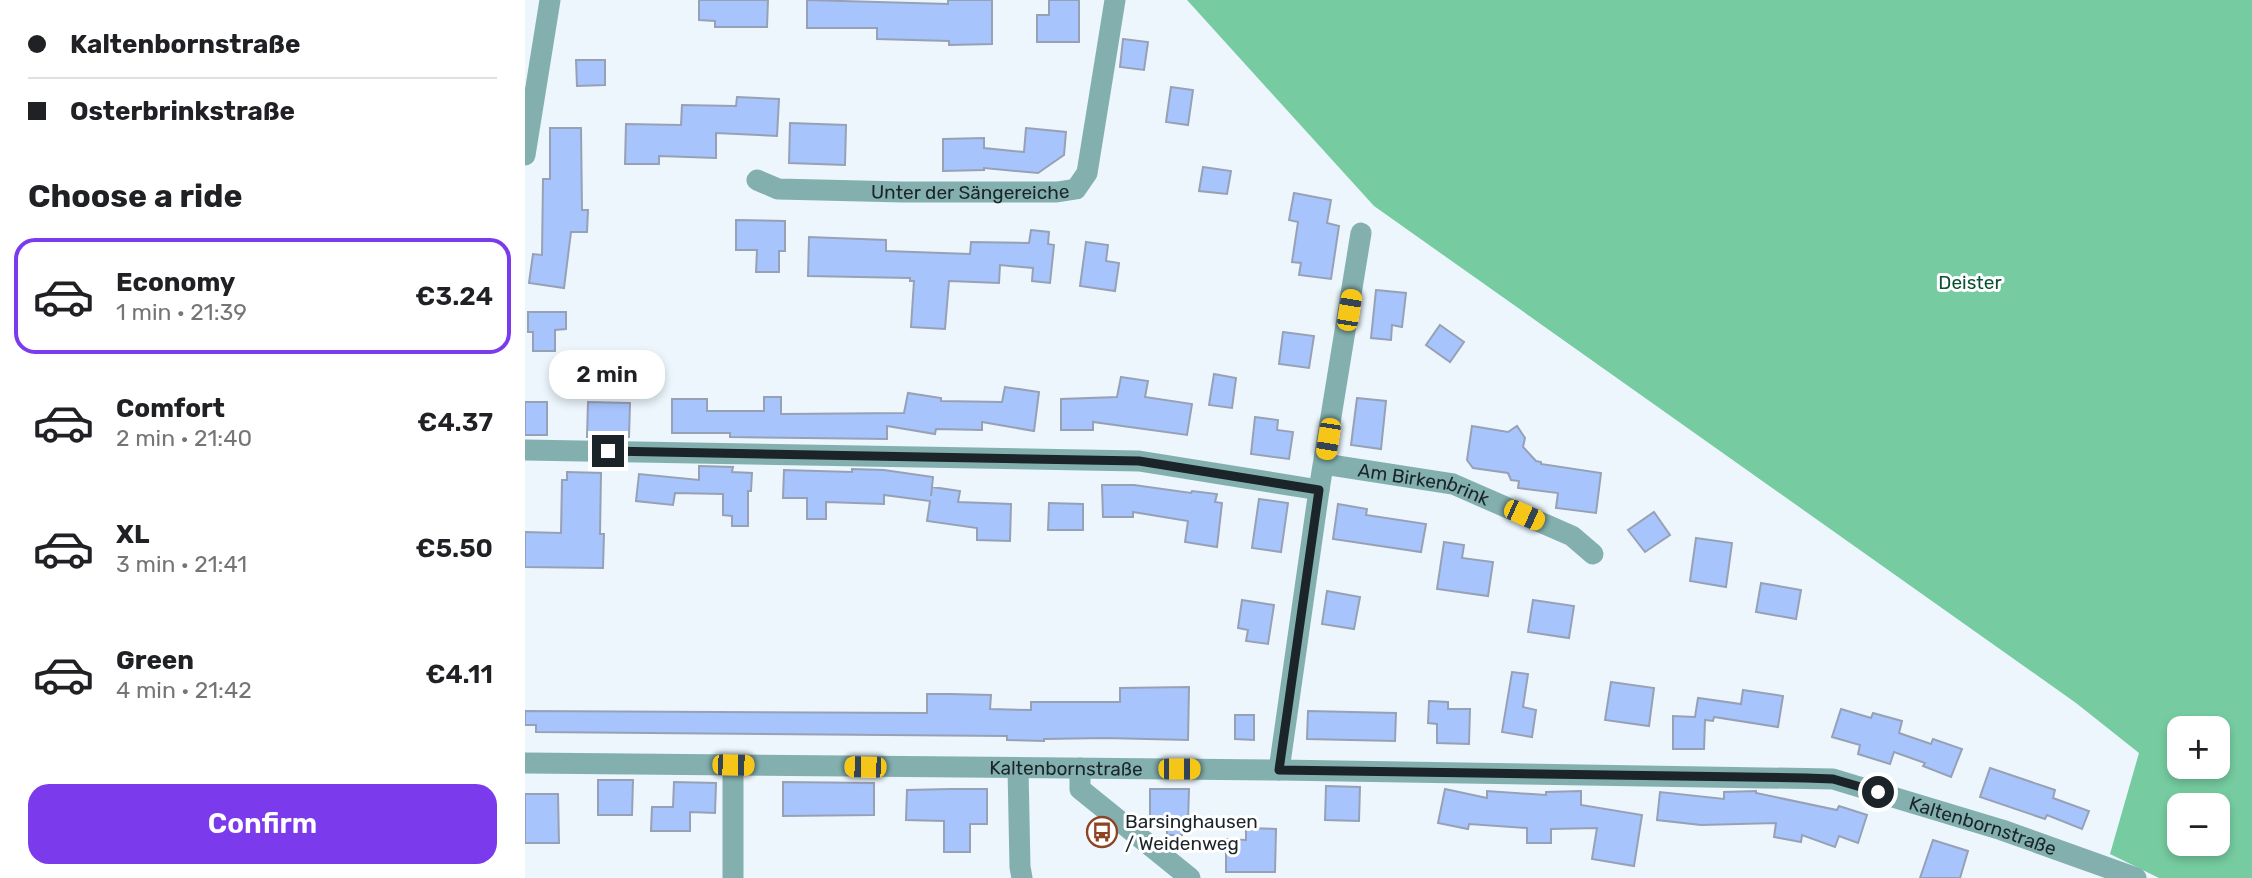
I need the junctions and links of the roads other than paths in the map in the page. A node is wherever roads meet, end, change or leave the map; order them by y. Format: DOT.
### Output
graph roads {
  1 [pos="550,0"];
  2 [pos="1115,0"];
  3 [pos="525,155"];
  4 [pos="757,180"];
  5 [pos="1361,233"];
  6 [pos="525,450"];
  7 [pos="1324,464"];
  8 [pos="1319,490"];
  9 [pos="1593,554"];
  10 [pos="525,763"];
  11 [pos="733,765"];
  12 [pos="1018,768"];
  13 [pos="1080,768"];
  14 [pos="1279,770"];
  15 [pos="733,878"];
  16 [pos="1022,878"];
  17 [pos="1190,878"];
  18 [pos="2136,878"];
  1 -- 3 [label="street"];
  2 -- 4 [label="street, Unter der Sängereiche"];
  5 -- 7 [label="street"];
  6 -- 8 [label="street"];
  7 -- 8 [label="street"];
  7 -- 9 [label="street, Am Birkenbrink"];
  8 -- 14 [label="street"];
  10 -- 11 [label="street, Kaltenbornstraße"];
  11 -- 12 [label="street, Kaltenbornstraße"];
  11 -- 15 [label="street"];
  12 -- 13 [label="street, Kaltenbornstraße"];
  12 -- 16 [label="street"];
  13 -- 14 [label="street, Kaltenbornstraße"];
  13 -- 17 [label="street"];
  14 -- 18 [label="street, Kaltenbornstraße"];
}
